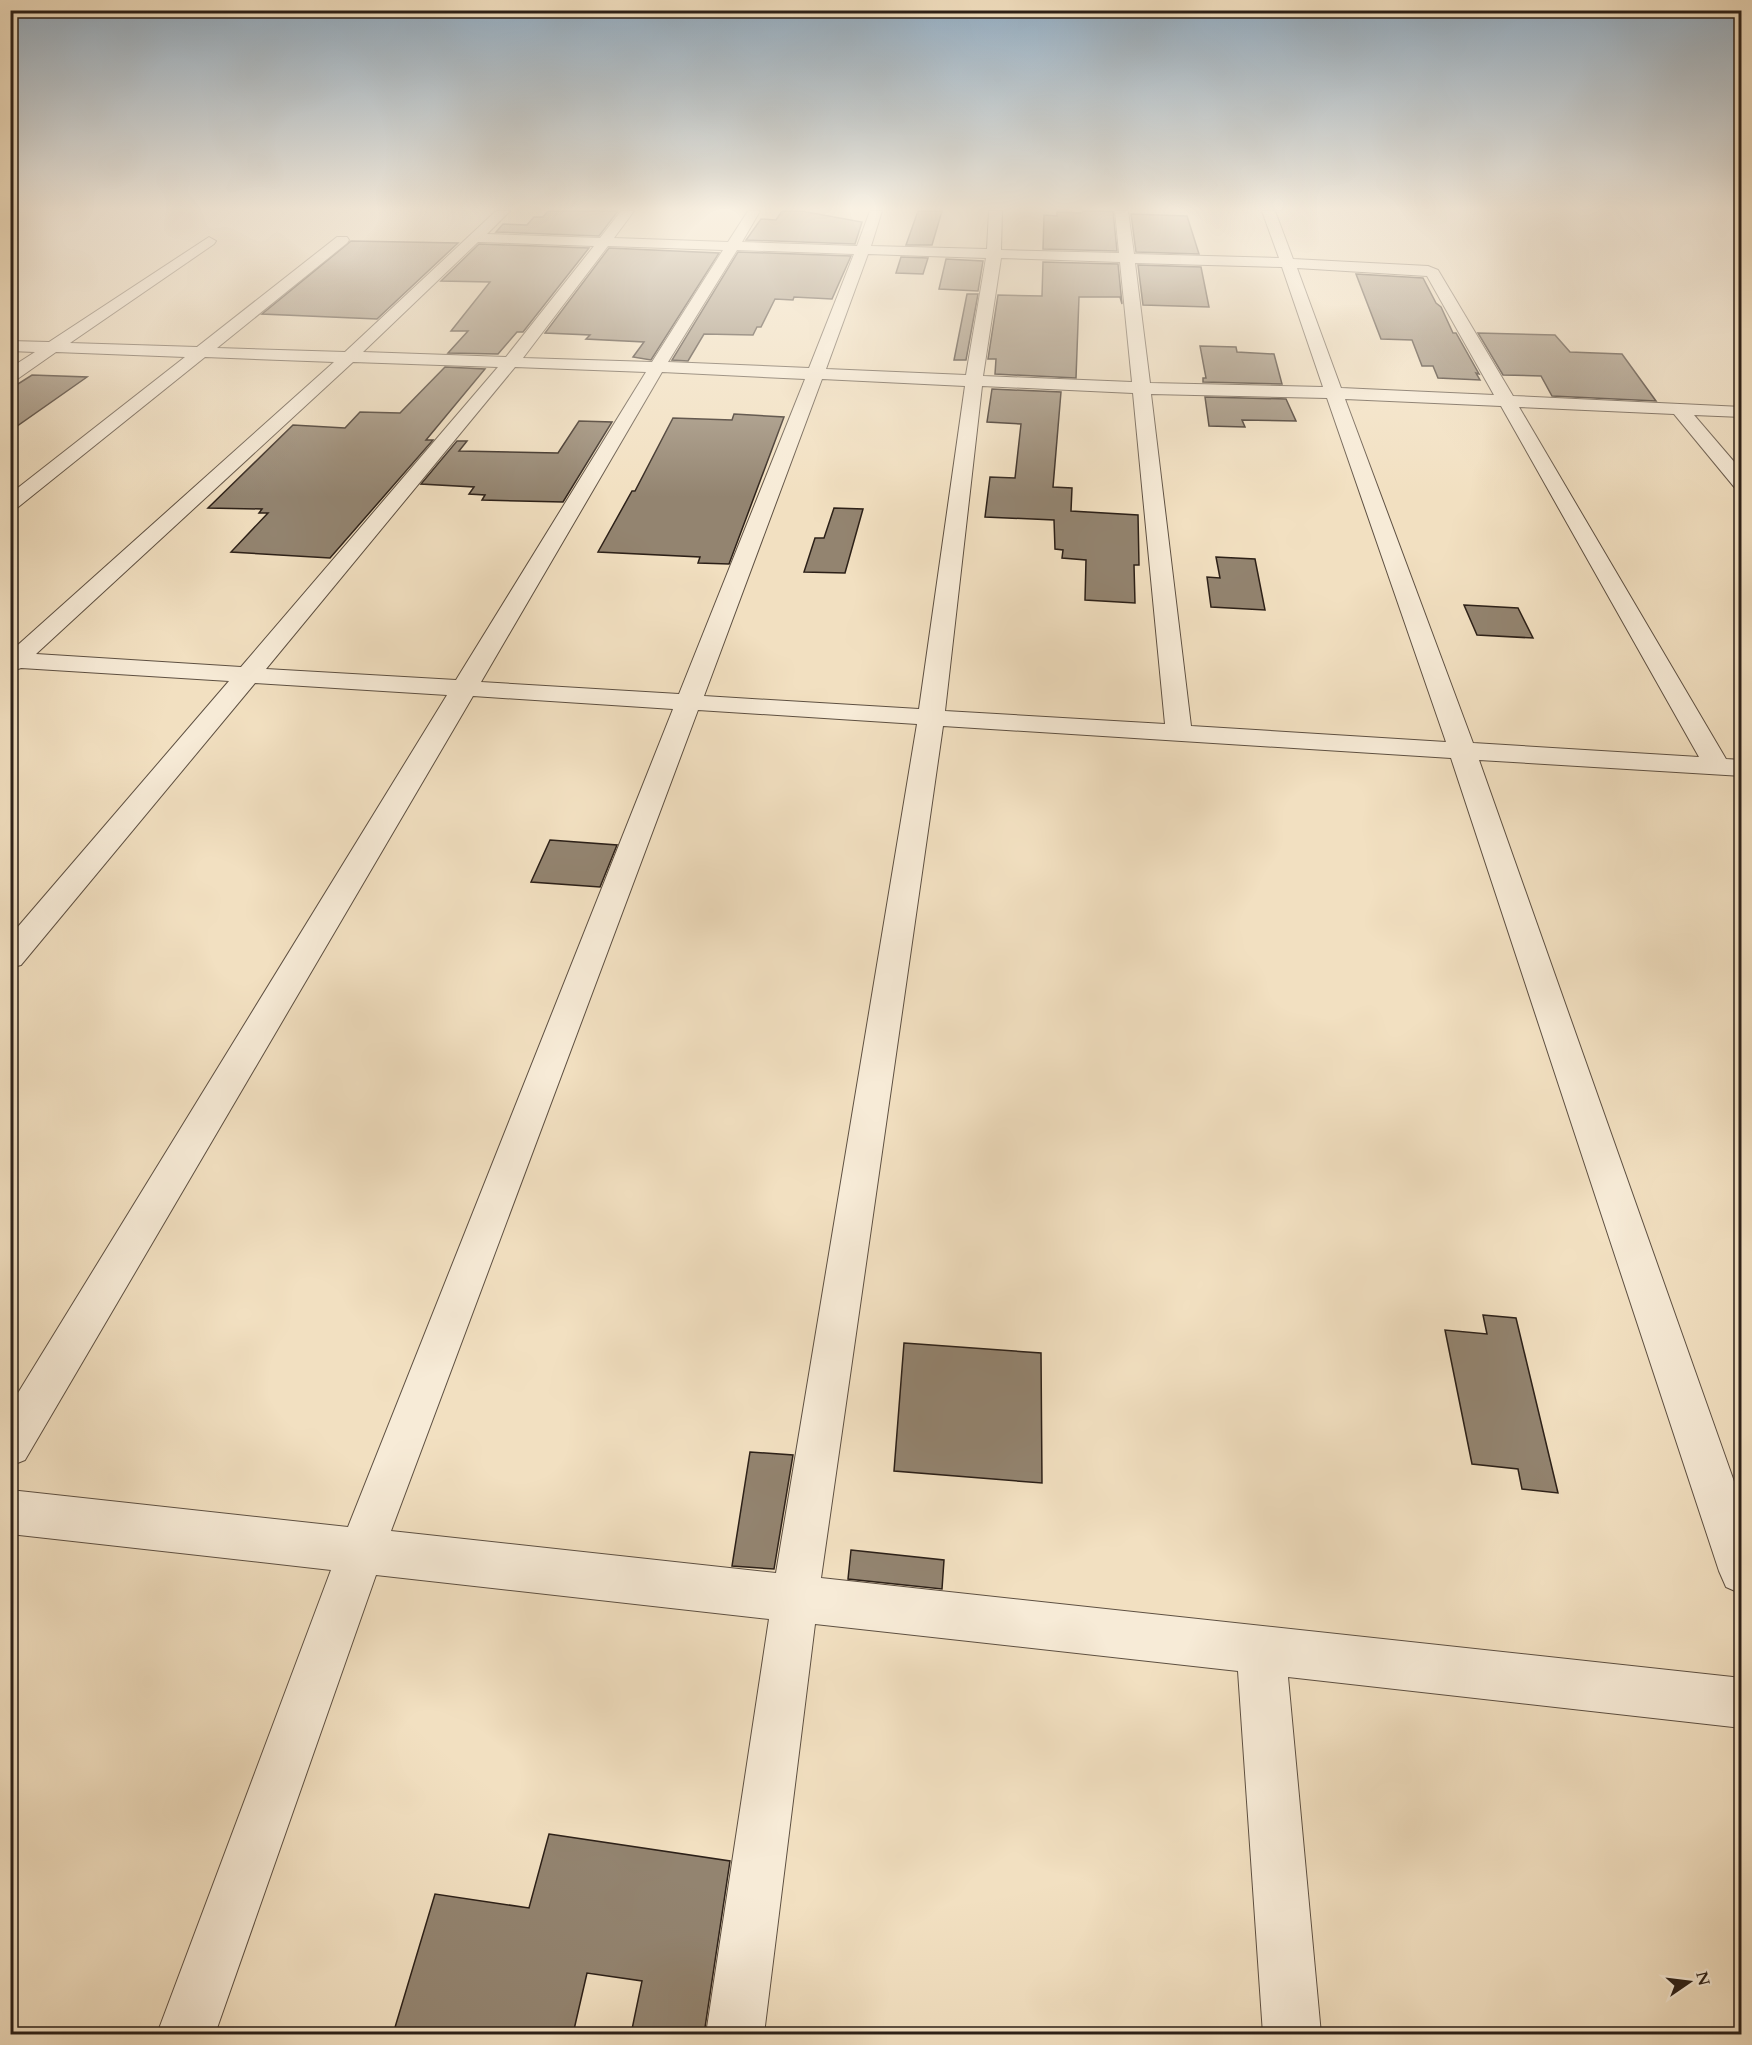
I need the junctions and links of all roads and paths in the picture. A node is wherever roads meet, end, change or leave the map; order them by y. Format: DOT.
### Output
graph roads {
  1 [pos="113,306"];
  2 [pos="258,306"];
  3 [pos="402,306"];
  4 [pos="554,306"];
  5 [pos="694,306"];
  6 [pos="841,306"];
  7 [pos="986,306"];
  8 [pos="1133,306"];
  9 [pos="1303,306"];
  10 [pos="1452,306"];
  11 [pos="10,346"];
  12 [pos="53,348"];
  13 [pos="199,353"];
  14 [pos="349,357"];
  15 [pos="511,362"];
  16 [pos="657,367"];
  17 [pos="815,374"];
  18 [pos="10,376"];
  19 [pos="974,380"];
  20 [pos="1141,388"];
  21 [pos="1334,393"];
  22 [pos="1505,400"];
  23 [pos="1679,409"];
  24 [pos="1742,412"];
  25 [pos="1742,484"];
  26 [pos="10,504"];
  27 [pos="12,662"];
  28 [pos="248,675"];
  29 [pos="466,688"];
  30 [pos="690,702"];
  31 [pos="931,717"];
  32 [pos="1179,733"];
  33 [pos="1462,750"];
  34 [pos="1730,768"];
  35 [pos="10,957"];
  36 [pos="10,1446"];
  37 [pos="10,1512"];
  38 [pos="361,1551"];
  39 [pos="1742,1571"];
  40 [pos="795,1599"];
  41 [pos="1262,1650"];
  42 [pos="1742,1703"];
  43 [pos="186,2034"];
  44 [pos="735,2034"];
  45 [pos="1292,2034"];
  1 -- 12 [label="street"];
  2 -- 13 [label="street"];
  3 -- 14 [label="street"];
  4 -- 15 [label="street"];
  5 -- 16 [label="street"];
  6 -- 17 [label="street"];
  7 -- 19 [label="street"];
  8 -- 20 [label="street"];
  9 -- 21 [label="street"];
  10 -- 22 [label="street"];
  11 -- 12 [label="street"];
  12 -- 13 [label="street"];
  12 -- 18 [label="street"];
  13 -- 14 [label="street"];
  13 -- 26 [label="street"];
  14 -- 15 [label="street"];
  14 -- 27 [label="street"];
  15 -- 16 [label="street"];
  15 -- 28 [label="street"];
  16 -- 17 [label="street"];
  16 -- 29 [label="street"];
  17 -- 19 [label="street"];
  17 -- 30 [label="street"];
  19 -- 20 [label="street"];
  19 -- 31 [label="street"];
  20 -- 21 [label="street"];
  20 -- 32 [label="street"];
  21 -- 22 [label="street"];
  21 -- 33 [label="street"];
  22 -- 23 [label="street"];
  22 -- 34 [label="street"];
  23 -- 24 [label="street"];
  23 -- 25 [label="street"];
  27 -- 28 [label="street"];
  28 -- 29 [label="street"];
  28 -- 35 [label="street"];
  29 -- 30 [label="street"];
  29 -- 36 [label="street"];
  30 -- 31 [label="street"];
  30 -- 38 [label="street"];
  31 -- 32 [label="street"];
  31 -- 40 [label="street"];
  32 -- 33 [label="street"];
  33 -- 34 [label="street"];
  33 -- 39 [label="street"];
  37 -- 38 [label="street"];
  38 -- 40 [label="street"];
  38 -- 43 [label="street"];
  40 -- 41 [label="street"];
  40 -- 44 [label="street"];
  41 -- 42 [label="street"];
  41 -- 45 [label="street"];
}
